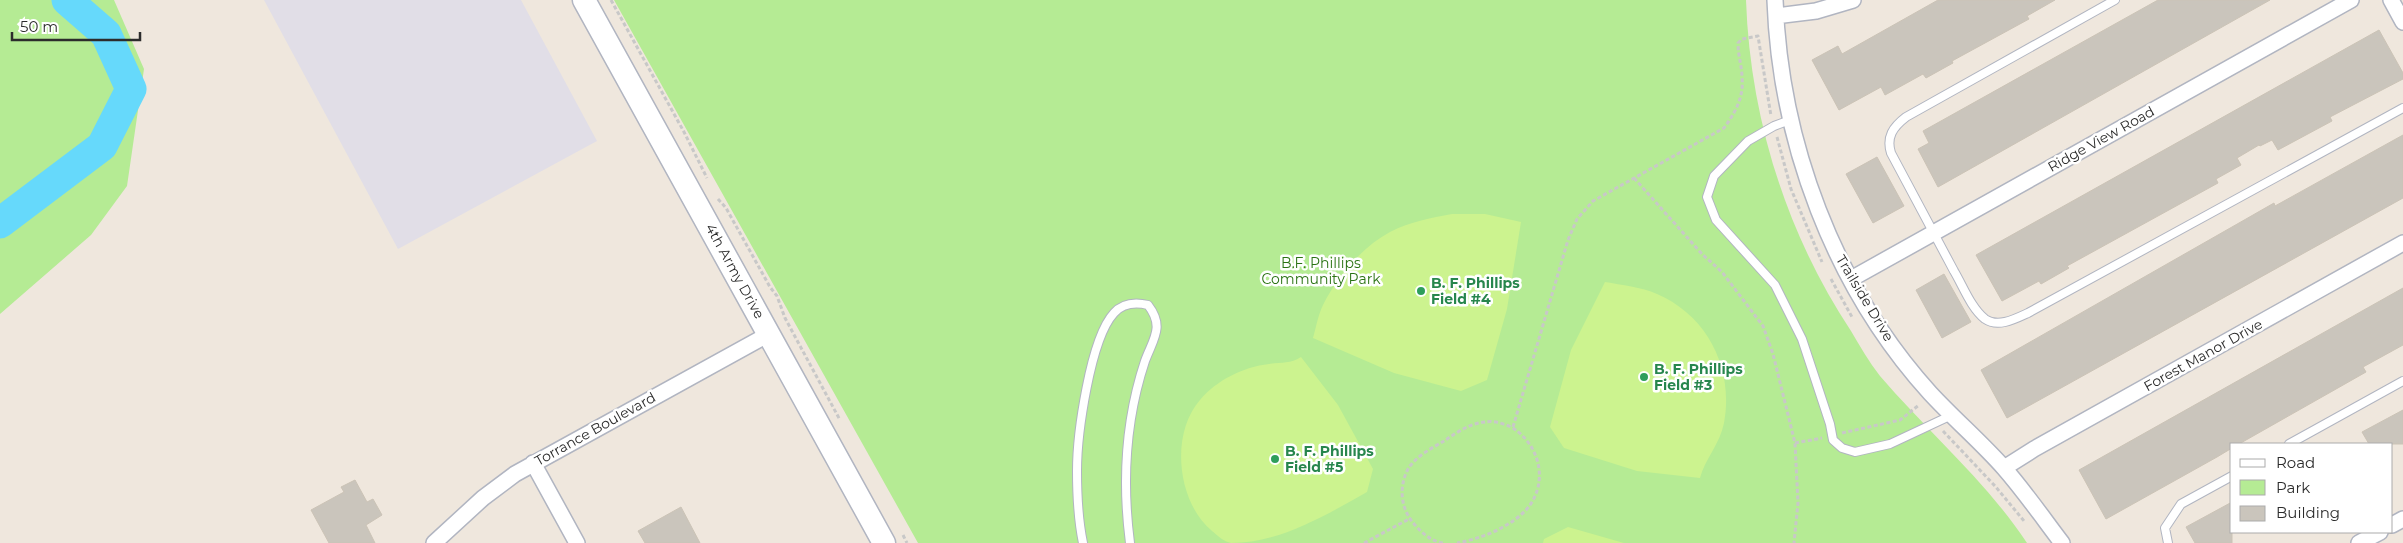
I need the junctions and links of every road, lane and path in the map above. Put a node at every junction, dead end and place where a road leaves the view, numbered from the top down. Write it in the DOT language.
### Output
graph roads {
  1 [pos="584,0"];
  2 [pos="611,0"];
  3 [pos="1775,0"];
  4 [pos="1853,0"];
  5 [pos="2115,0"];
  6 [pos="2351,0"];
  7 [pos="2390,0"];
  8 [pos="1776,16"];
  9 [pos="2403,22"];
  10 [pos="1758,36"];
  11 [pos="2403,108"];
  12 [pos="1790,120"];
  13 [pos="1634,178"];
  14 [pos="708,181"];
  15 [pos="717,198"];
  16 [pos="1933,232"];
  17 [pos="2403,243"];
  18 [pos="1851,279"];
  19 [pos="769,334"];
  20 [pos="797,363"];
  21 [pos="2403,381"];
  22 [pos="1919,405"];
  23 [pos="1952,415"];
  24 [pos="1513,428"];
  25 [pos="1833,436"];
  26 [pos="2291,443"];
  27 [pos="1795,444"];
  28 [pos="533,463"];
  29 [pos="2004,468"];
  30 [pos="2230,477"];
  31 [pos="1409,519"];
  32 [pos="2378,533"];
  33 [pos="884,542"];
  34 [pos="434,543"];
  35 [pos="577,543"];
  36 [pos="1083,543"];
  37 [pos="1130,543"];
  38 [pos="1364,543"];
  39 [pos="1443,543"];
  40 [pos="1457,543"];
  41 [pos="1794,543"];
  42 [pos="2062,543"];
  43 [pos="2168,543"];
  44 [pos="2359,543"];
  1 -- 19 [label="street, 4th Army Drive"];
  2 -- 14 [label="path"];
  3 -- 8 [label="street, Trailside Drive"];
  4 -- 8 [label="street"];
  5 -- 16 [label="lane"];
  6 -- 16 [label="street, Ridge View Road"];
  7 -- 9 [label="street"];
  8 -- 12 [label="street, Trailside Drive"];
  10 -- 13 [label="path"];
  11 -- 16 [label="lane"];
  12 -- 18 [label="street, Trailside Drive"];
  12 -- 25 [label="lane"];
  13 -- 24 [label="path"];
  13 -- 27 [label="path"];
  15 -- 20 [label="path"];
  16 -- 18 [label="street, Ridge View Road"];
  17 -- 29 [label="street, Forest Manor Drive"];
  18 -- 23 [label="street, Trailside Drive"];
  19 -- 20 [label="street, 4th Army Drive"];
  19 -- 28 [label="street, Torrance Boulevard"];
  20 -- 33 [label="street, 4th Army Drive"];
  21 -- 26 [label="lane"];
  22 -- 25 [label="path"];
  23 -- 25 [label="lane"];
  23 -- 29 [label="street, Trailside Drive"];
  24 -- 31 [label="path"];
  24 -- 40 [label="path"];
  25 -- 27 [label="path"];
  27 -- 41 [label="path"];
  28 -- 34 [label="street, Torrance Boulevard"];
  28 -- 35 [label="street"];
  29 -- 42 [label="street, Trailside Drive"];
  30 -- 43 [label="lane"];
  31 -- 38 [label="path"];
  31 -- 39 [label="path"];
  32 -- 44 [label="street"];
  36 -- 37 [label="lane"];
}
